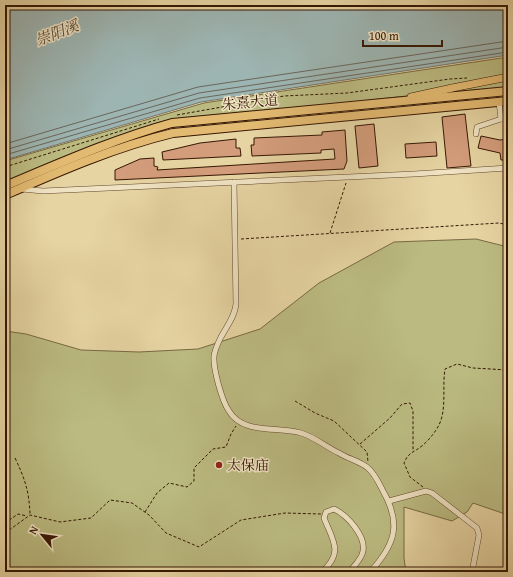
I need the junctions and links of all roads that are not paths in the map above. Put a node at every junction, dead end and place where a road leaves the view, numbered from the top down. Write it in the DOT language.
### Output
graph roads {
  1 [pos="508,77"];
  2 [pos="508,91"];
  3 [pos="504,101"];
  4 [pos="389,102"];
  5 [pos="501,119"];
  6 [pos="508,119"];
  7 [pos="476,134"];
  8 [pos="508,168"];
  9 [pos="234,182"];
  10 [pos="5,186"];
  11 [pos="5,189"];
  12 [pos="18,189"];
  13 [pos="5,195"];
  14 [pos="389,501"];
  15 [pos="322,572"];
  16 [pos="349,572"];
  17 [pos="370,572"];
  18 [pos="472,572"];
  1 -- 4 [label="main road, bridge"];
  2 -- 4 [label="highway, 朱熹大道"];
  3 -- 5 [label="street"];
  3 -- 12 [label="highway, 朱熹大道"];
  4 -- 10 [label="highway, 朱熹大道"];
  5 -- 6 [label="street"];
  5 -- 7 [label="street"];
  8 -- 9 [label="street"];
  9 -- 12 [label="street"];
  9 -- 14 [label="street"];
  11 -- 12 [label="street"];
  12 -- 13 [label="highway, 朱熹大道"];
  14 -- 17 [label="street"];
  14 -- 18 [label="street"];
  15 -- 16 [label="street"];
}
